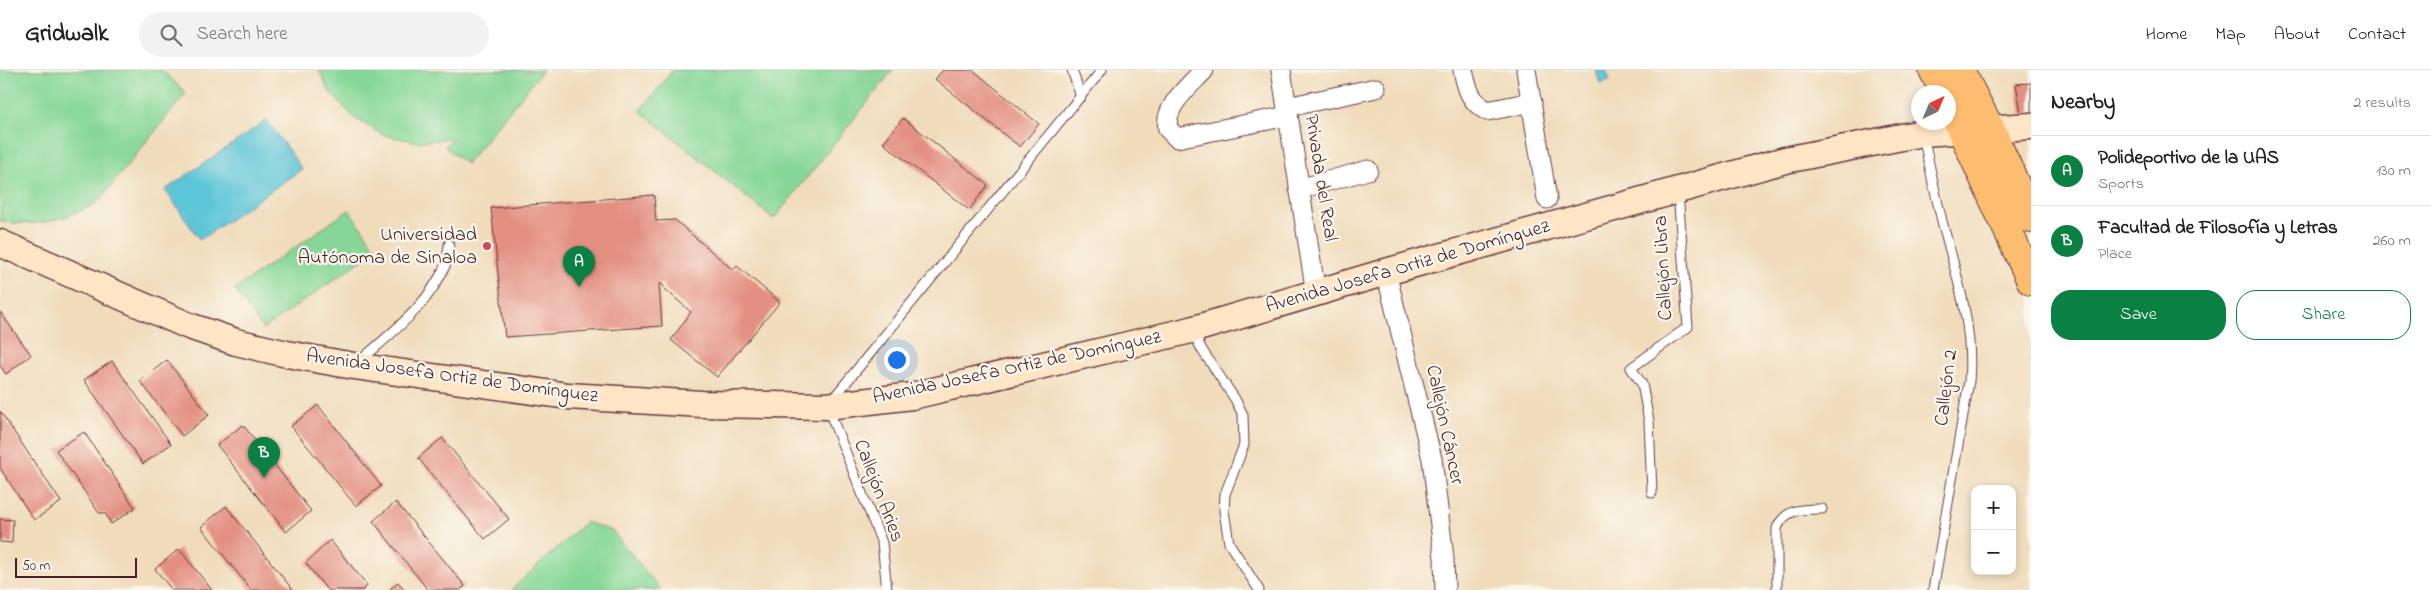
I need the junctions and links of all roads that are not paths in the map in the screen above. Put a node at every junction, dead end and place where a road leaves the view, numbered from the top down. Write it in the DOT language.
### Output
graph roads {
  1 [pos="1072,70"];
  2 [pos="1102,70"];
  3 [pos="1204,70"];
  4 [pos="1281,70"];
  5 [pos="1463,70"];
  6 [pos="1526,70"];
  7 [pos="1933,70"];
  8 [pos="1960,70"];
  9 [pos="1940,85"];
  10 [pos="1376,88"];
  11 [pos="1081,97"];
  12 [pos="1532,102"];
  13 [pos="1287,111"];
  14 [pos="1956,117"];
  15 [pos="2031,126"];
  16 [pos="1962,129"];
  17 [pos="1991,130"];
  18 [pos="1922,133"];
  19 [pos="1368,170"];
  20 [pos="1299,189"];
  21 [pos="1678,190"];
  22 [pos="1547,199"];
  23 [pos="2031,218"];
  24 [pos="0,243"];
  25 [pos="449,244"];
  26 [pos="1386,272"];
  27 [pos="2031,280"];
  28 [pos="1316,294"];
  29 [pos="1191,330"];
  30 [pos="354,366"];
  31 [pos="827,406"];
  32 [pos="1652,493"];
  33 [pos="1822,509"];
  34 [pos="888,590"];
  35 [pos="1260,590"];
  36 [pos="1445,590"];
  37 [pos="1777,590"];
  38 [pos="1933,590"];
  1 -- 11 [label="lane"];
  2 -- 11 [label="lane"];
  3 -- 13 [label="street"];
  4 -- 13 [label="street, Privada del Real"];
  5 -- 12 [label="street"];
  6 -- 12 [label="street"];
  7 -- 9 [label="main road"];
  8 -- 17 [label="main road"];
  10 -- 13 [label="street"];
  11 -- 31 [label="lane"];
  12 -- 22 [label="street"];
  13 -- 20 [label="street, Privada del Real"];
  14 -- 16 [label="main road"];
  15 -- 17 [label="street, Avenida Josefa Ortiz de Domínguez"];
  16 -- 17 [label="street, Avenida Josefa Ortiz de Domínguez"];
  16 -- 18 [label="street, Avenida Josefa Ortiz de Domínguez"];
  16 -- 27 [label="main road"];
  17 -- 23 [label="main road"];
  18 -- 21 [label="street, Avenida Josefa Ortiz de Domínguez"];
  18 -- 38 [label="lane, Callejón 2"];
  19 -- 20 [label="street"];
  20 -- 28 [label="street, Privada del Real"];
  21 -- 26 [label="street, Avenida Josefa Ortiz de Domínguez"];
  21 -- 32 [label="lane, Callejón Libra"];
  24 -- 30 [label="street, Avenida Josefa Ortiz de Domínguez"];
  25 -- 30 [label="lane"];
  26 -- 28 [label="street, Avenida Josefa Ortiz de Domínguez"];
  26 -- 36 [label="street, Callejón Cáncer"];
  28 -- 29 [label="street, Avenida Josefa Ortiz de Domínguez"];
  29 -- 31 [label="street, Avenida Josefa Ortiz de Domínguez"];
  29 -- 35 [label="lane"];
  30 -- 31 [label="street, Avenida Josefa Ortiz de Domínguez"];
  31 -- 34 [label="lane, Callejón Aries"];
  33 -- 37 [label="lane"];
}
